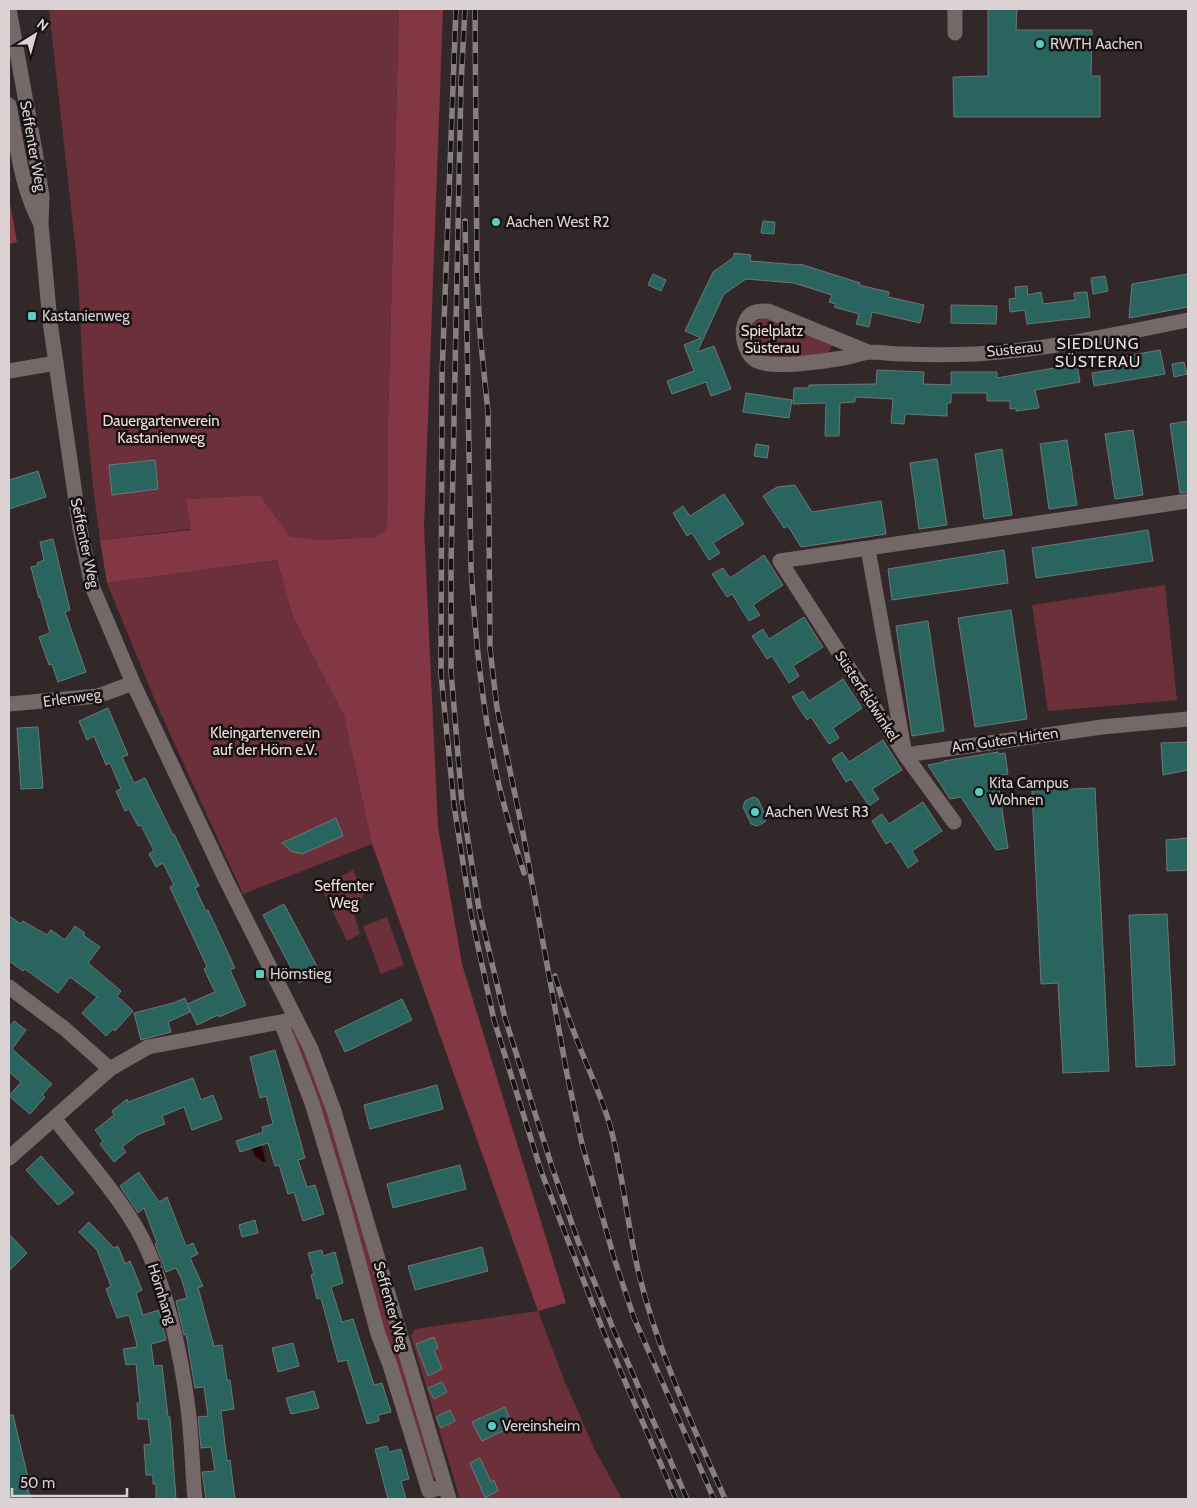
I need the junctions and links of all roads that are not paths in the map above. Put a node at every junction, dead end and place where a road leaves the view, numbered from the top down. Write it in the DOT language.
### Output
graph roads {
  1 [pos="9,9"];
  2 [pos="955,9"];
  3 [pos="955,32"];
  4 [pos="9,106"];
  5 [pos="41,224"];
  6 [pos="1188,320"];
  7 [pos="868,352"];
  8 [pos="56,363"];
  9 [pos="9,371"];
  10 [pos="1188,501"];
  11 [pos="868,549"];
  12 [pos="133,683"];
  13 [pos="9,704"];
  14 [pos="1188,719"];
  15 [pos="905,755"];
  16 [pos="954,822"];
  17 [pos="9,987"];
  18 [pos="298,1019"];
  19 [pos="281,1022"];
  20 [pos="110,1069"];
  21 [pos="54,1118"];
  22 [pos="9,1158"];
  23 [pos="447,1493"];
  24 [pos="195,1499"];
  1 -- 5 [label="street, Seffenter Weg"];
  2 -- 3 [label="street"];
  4 -- 5 [label="street, Seffenter Weg"];
  5 -- 8 [label="street, Seffenter Weg"];
  6 -- 7 [label="street, Süsterau"];
  7 -- 7 [label="street, Süsterau"];
  8 -- 9 [label="street"];
  8 -- 12 [label="street, Seffenter Weg"];
  10 -- 11 [label="street, Süsterfeldwinkel"];
  11 -- 15 [label="street, Süsterfeldwinkel"];
  11 -- 15 [label="street, Süsterfeldwinkel"];
  12 -- 13 [label="street, Erlenweg"];
  12 -- 18 [label="street, Seffenter Weg"];
  14 -- 15 [label="street, Am Guten Hirten"];
  15 -- 16 [label="street"];
  17 -- 20 [label="street"];
  18 -- 19 [label="street"];
  18 -- 23 [label="street, Seffenter Weg"];
  19 -- 20 [label="street"];
  19 -- 23 [label="street, Seffenter Weg"];
  20 -- 21 [label="street"];
  21 -- 22 [label="street"];
  21 -- 24 [label="street, Hörnhang"];
}
